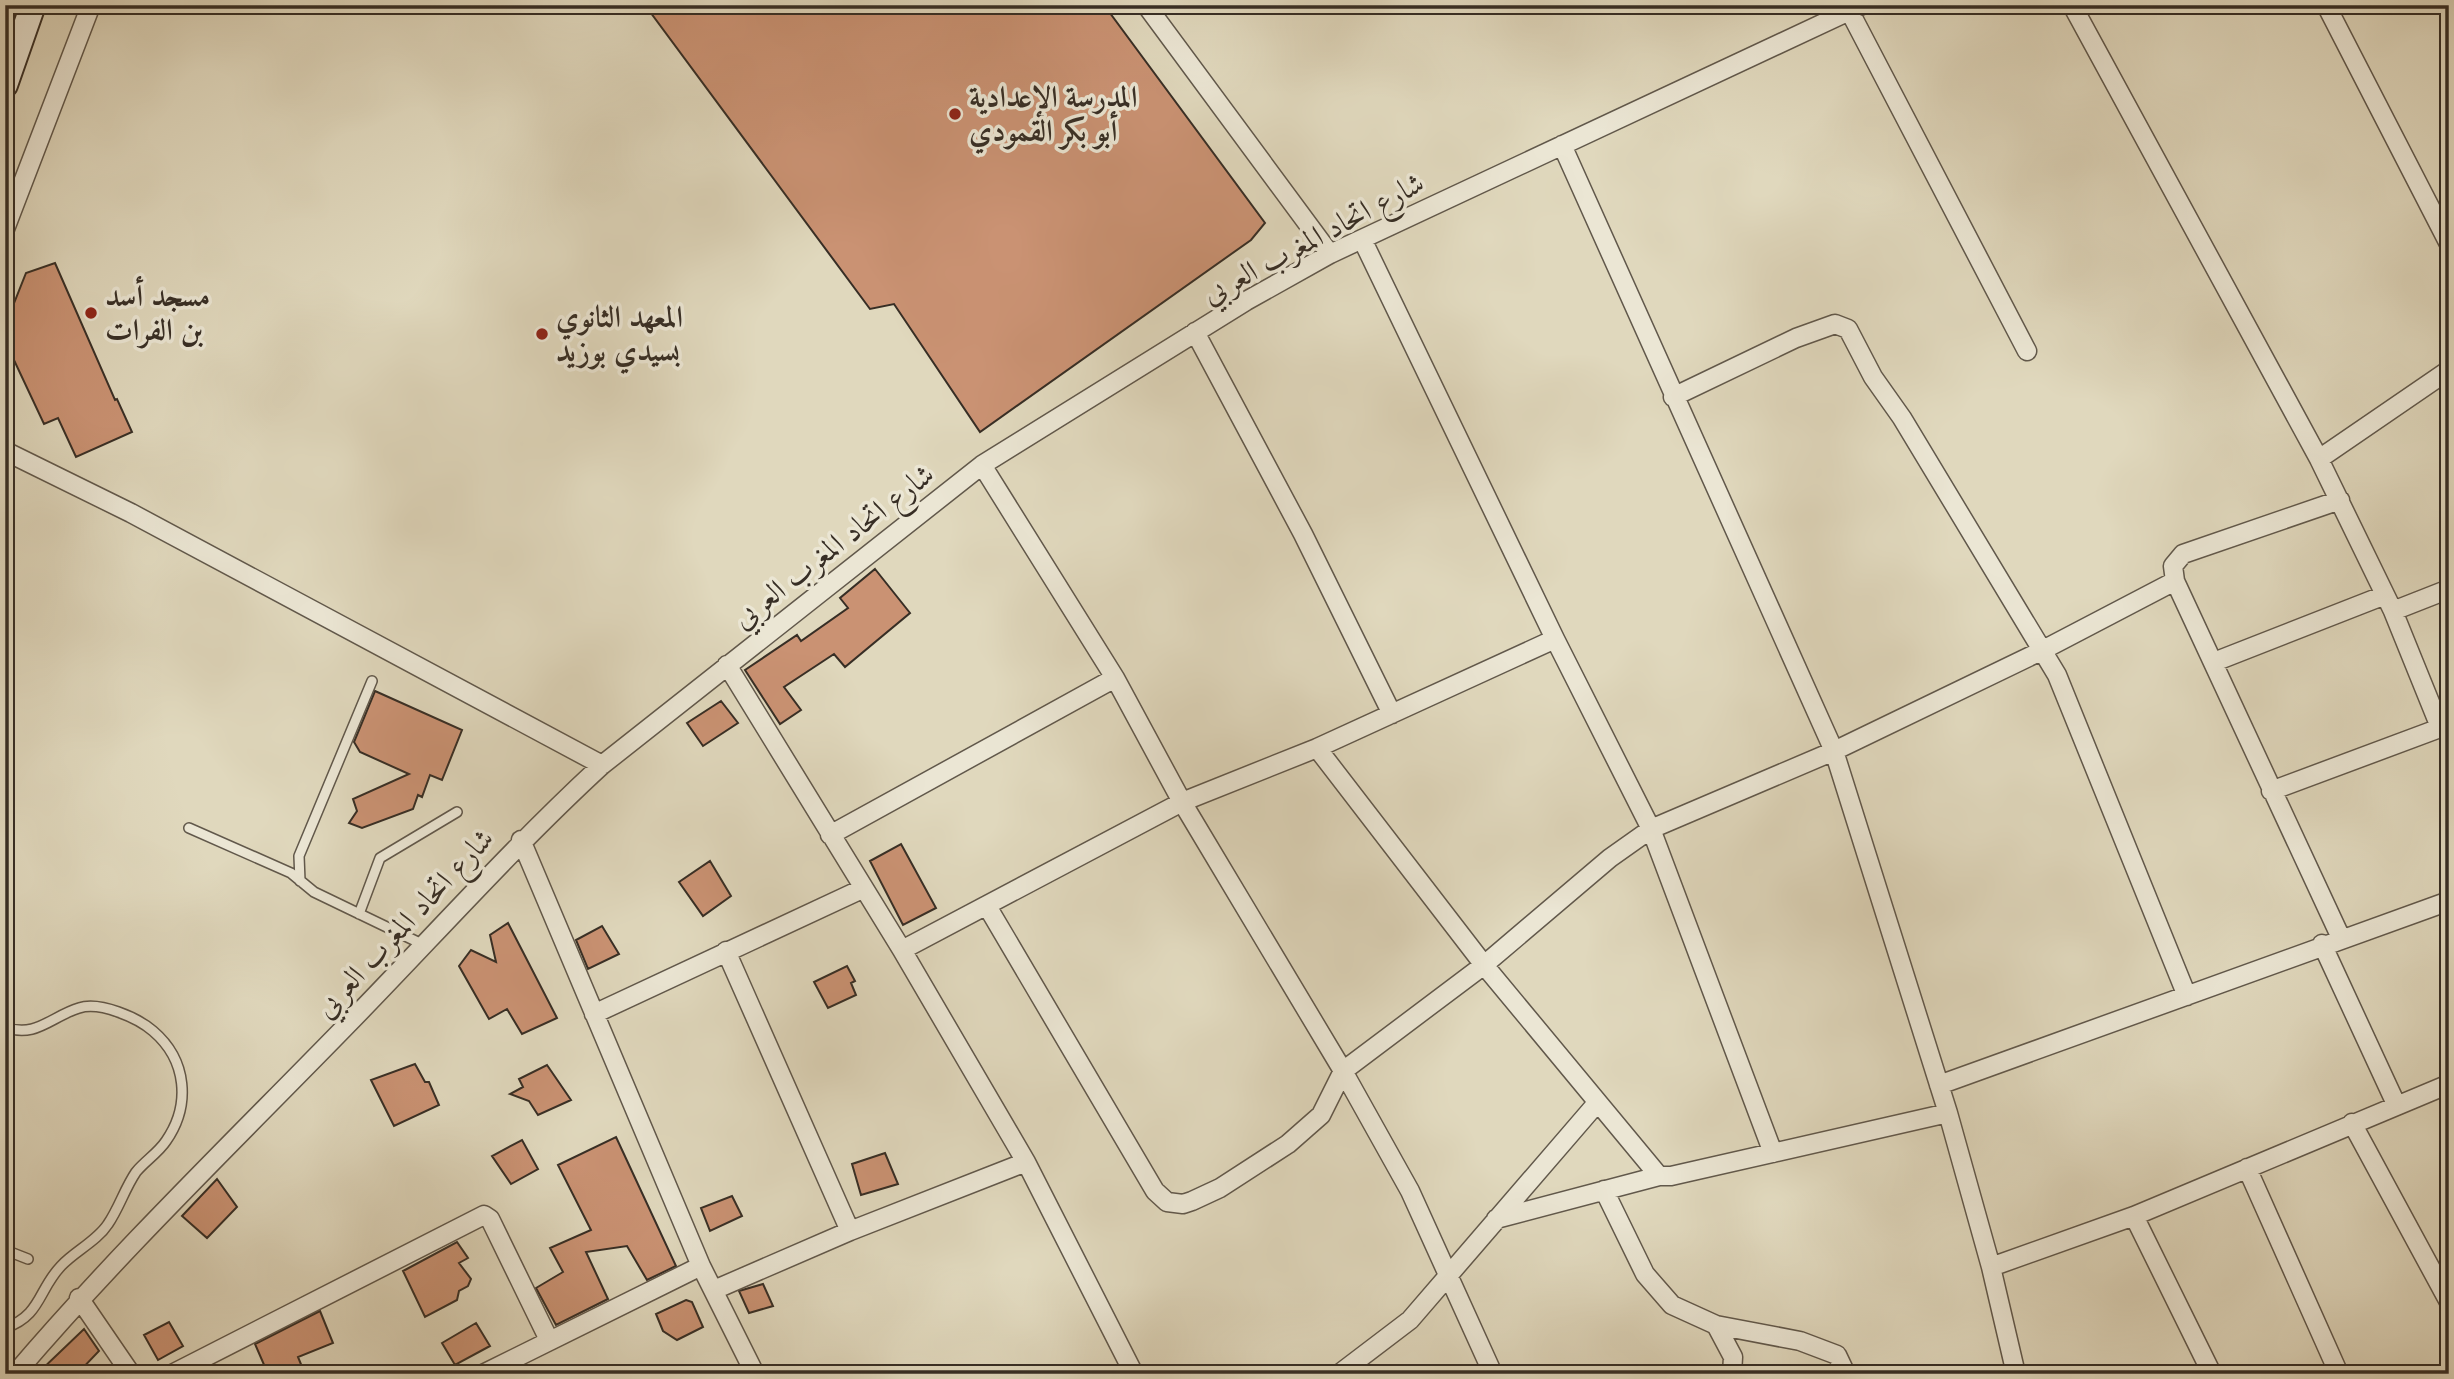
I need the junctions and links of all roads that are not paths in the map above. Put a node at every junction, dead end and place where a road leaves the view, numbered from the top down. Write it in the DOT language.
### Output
graph roads {
  1 [pos="33,5"];
  2 [pos="91,5"];
  3 [pos="1146,5"];
  4 [pos="2072,5"];
  5 [pos="2326,5"];
  6 [pos="1856,8"];
  7 [pos="5,85"];
  8 [pos="1562,145"];
  9 [pos="5,229"];
  10 [pos="1362,240"];
  11 [pos="2449,244"];
  12 [pos="1330,254"];
  13 [pos="1195,332"];
  14 [pos="2027,351"];
  15 [pos="2449,370"];
  16 [pos="1673,397"];
  17 [pos="5,452"];
  18 [pos="2319,458"];
  19 [pos="982,465"];
  20 [pos="2340,500"];
  21 [pos="2175,581"];
  22 [pos="2449,589"];
  23 [pos="2385,595"];
  24 [pos="2393,611"];
  25 [pos="1555,639"];
  26 [pos="2041,651"];
  27 [pos="2214,662"];
  28 [pos="727,665"];
  29 [pos="1115,678"];
  30 [pos="372,681"];
  31 [pos="1392,713"];
  32 [pos="2444,726"];
  33 [pos="1317,748"];
  34 [pos="1834,751"];
  35 [pos="602,765"];
  36 [pos="2271,791"];
  37 [pos="1182,802"];
  38 [pos="457,812"];
  39 [pos="189,828"];
  40 [pos="1651,829"];
  41 [pos="830,835"];
  42 [pos="521,840"];
  43 [pos="300,881"];
  44 [pos="862,889"];
  45 [pos="2449,901"];
  46 [pos="987,906"];
  47 [pos="359,914"];
  48 [pos="2341,938"];
  49 [pos="2322,944"];
  50 [pos="425,946"];
  51 [pos="902,950"];
  52 [pos="726,951"];
  53 [pos="1484,965"];
  54 [pos="2187,996"];
  55 [pos="594,1014"];
  56 [pos="5,1027"];
  57 [pos="1343,1072"];
  58 [pos="2449,1084"];
  59 [pos="1939,1086"];
  60 [pos="1597,1103"];
  61 [pos="2396,1104"];
  62 [pos="1948,1113"];
  63 [pos="2352,1123"];
  64 [pos="1773,1153"];
  65 [pos="1026,1162"];
  66 [pos="2246,1168"];
  67 [pos="1658,1175"];
  68 [pos="1604,1190"];
  69 [pos="2134,1216"];
  70 [pos="1496,1219"];
  71 [pos="850,1231"];
  72 [pos="5,1250"];
  73 [pos="28,1259"];
  74 [pos="701,1266"];
  75 [pos="1991,1267"];
  76 [pos="1448,1277"];
  77 [pos="714,1290"];
  78 [pos="79,1298"];
  79 [pos="2449,1302"];
  80 [pos="1716,1325"];
  81 [pos="5,1328"];
  82 [pos="549,1340"];
  83 [pos="15,1374"];
  84 [pos="131,1374"];
  85 [pos="172,1374"];
  86 [pos="483,1374"];
  87 [pos="755,1374"];
  88 [pos="1134,1374"];
  89 [pos="1339,1374"];
  90 [pos="1493,1374"];
  91 [pos="1732,1374"];
  92 [pos="1846,1374"];
  93 [pos="2016,1374"];
  94 [pos="2212,1374"];
  95 [pos="2339,1374"];
  1 -- 7 [label="main road"];
  2 -- 9 [label="street"];
  3 -- 12 [label="street"];
  4 -- 18 [label="street"];
  5 -- 11 [label="street"];
  6 -- 8 [label="street, شارع اتحاد المغرب العربي"];
  6 -- 14 [label="street"];
  8 -- 10 [label="street, شارع اتحاد المغرب العربي"];
  8 -- 16 [label="street"];
  10 -- 12 [label="street, شارع اتحاد المغرب العربي"];
  10 -- 25 [label="street"];
  12 -- 13 [label="street, شارع اتحاد المغرب العربي"];
  13 -- 19 [label="street, شارع اتحاد المغرب العربي"];
  13 -- 31 [label="street"];
  15 -- 18 [label="street"];
  16 -- 26 [label="street"];
  16 -- 34 [label="street"];
  17 -- 35 [label="street"];
  18 -- 20 [label="street"];
  19 -- 28 [label="street, شارع اتحاد المغرب العربي"];
  19 -- 29 [label="street"];
  20 -- 21 [label="street"];
  20 -- 23 [label="street"];
  21 -- 26 [label="street"];
  21 -- 27 [label="street"];
  22 -- 24 [label="street"];
  23 -- 24 [label="street"];
  23 -- 27 [label="street"];
  24 -- 32 [label="street"];
  25 -- 31 [label="street"];
  25 -- 40 [label="street"];
  26 -- 34 [label="street"];
  26 -- 54 [label="street"];
  27 -- 36 [label="street"];
  28 -- 35 [label="street, شارع اتحاد المغرب العربي"];
  28 -- 41 [label="street"];
  29 -- 37 [label="street"];
  29 -- 41 [label="street"];
  30 -- 43 [label="lane"];
  31 -- 33 [label="street"];
  32 -- 36 [label="street"];
  33 -- 37 [label="street"];
  33 -- 53 [label="street"];
  34 -- 40 [label="street"];
  34 -- 59 [label="street"];
  35 -- 42 [label="street, شارع اتحاد المغرب العربي"];
  36 -- 48 [label="street"];
  37 -- 46 [label="street"];
  37 -- 57 [label="street"];
  38 -- 47 [label="lane"];
  39 -- 43 [label="lane"];
  40 -- 53 [label="street"];
  40 -- 64 [label="street"];
  41 -- 44 [label="street"];
  42 -- 50 [label="street, شارع اتحاد المغرب العربي"];
  42 -- 55 [label="street"];
  43 -- 47 [label="lane"];
  44 -- 51 [label="street"];
  44 -- 52 [label="street"];
  45 -- 48 [label="street"];
  46 -- 51 [label="street"];
  46 -- 57 [label="street"];
  47 -- 50 [label="lane"];
  48 -- 49 [label="street"];
  49 -- 54 [label="street"];
  49 -- 61 [label="street"];
  50 -- 78 [label="street, شارع اتحاد المغرب العربي"];
  51 -- 65 [label="street"];
  52 -- 55 [label="street"];
  52 -- 71 [label="street"];
  53 -- 57 [label="street"];
  53 -- 60 [label="street"];
  54 -- 59 [label="street"];
  55 -- 74 [label="street"];
  56 -- 81 [label="lane"];
  57 -- 76 [label="street"];
  58 -- 61 [label="street"];
  59 -- 62 [label="street"];
  60 -- 67 [label="street"];
  60 -- 70 [label="street"];
  61 -- 63 [label="street"];
  62 -- 64 [label="street"];
  62 -- 75 [label="street"];
  63 -- 66 [label="street"];
  63 -- 79 [label="street"];
  64 -- 67 [label="street"];
  65 -- 71 [label="street"];
  65 -- 88 [label="street"];
  66 -- 69 [label="street"];
  66 -- 95 [label="street"];
  67 -- 68 [label="street"];
  68 -- 70 [label="street"];
  68 -- 80 [label="street"];
  69 -- 75 [label="street"];
  69 -- 94 [label="street"];
  70 -- 76 [label="street"];
  71 -- 77 [label="street"];
  72 -- 73 [label="lane"];
  74 -- 77 [label="street"];
  74 -- 82 [label="street"];
  75 -- 93 [label="street"];
  76 -- 89 [label="street"];
  76 -- 90 [label="street"];
  77 -- 87 [label="street"];
  78 -- 83 [label="street, شارع اتحاد المغرب العربي"];
  78 -- 84 [label="street"];
  80 -- 91 [label="street"];
  80 -- 92 [label="street"];
  82 -- 85 [label="street"];
  82 -- 86 [label="street"];
}
